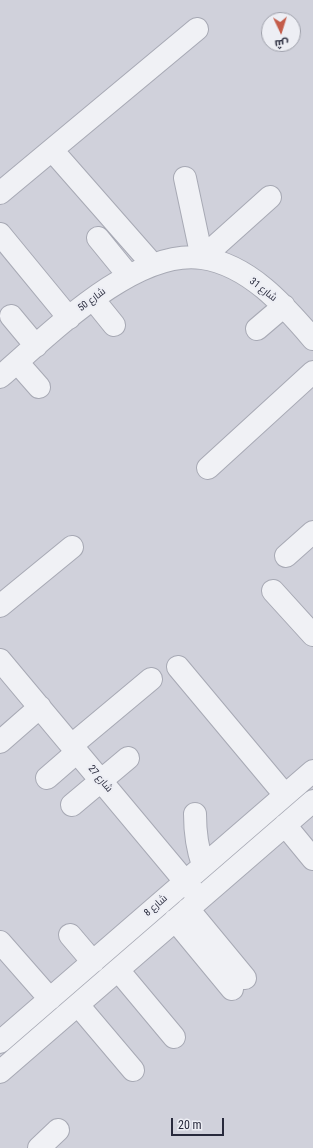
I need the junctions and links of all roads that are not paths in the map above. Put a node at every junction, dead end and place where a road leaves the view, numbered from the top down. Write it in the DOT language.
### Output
graph roads {
  1 [pos="197,29"];
  2 [pos="52,150"];
  3 [pos="185,178"];
  4 [pos="0,193"];
  5 [pos="270,197"];
  6 [pos="0,234"];
  7 [pos="98,238"];
  8 [pos="202,258"];
  9 [pos="153,265"];
  10 [pos="129,276"];
  11 [pos="92,299"];
  12 [pos="284,306"];
  13 [pos="11,316"];
  14 [pos="69,318"];
  15 [pos="114,325"];
  16 [pos="257,329"];
  17 [pos="313,339"];
  18 [pos="36,346"];
  19 [pos="17,362"];
  20 [pos="313,372"];
  21 [pos="0,377"];
  22 [pos="39,387"];
  23 [pos="208,468"];
  24 [pos="313,532"];
  25 [pos="72,547"];
  26 [pos="286,556"];
  27 [pos="273,591"];
  28 [pos="0,606"];
  29 [pos="313,635"];
  30 [pos="0,660"];
  31 [pos="178,667"];
  32 [pos="151,679"];
  33 [pos="40,707"];
  34 [pos="0,742"];
  35 [pos="75,749"];
  36 [pos="128,758"];
  37 [pos="313,771"];
  38 [pos="47,778"];
  39 [pos="101,781"];
  40 [pos="285,795"];
  41 [pos="312,804"];
  42 [pos="72,805"];
  43 [pos="195,814"];
  44 [pos="285,825"];
  45 [pos="313,859"];
  46 [pos="203,865"];
  47 [pos="185,881"];
  48 [pos="188,909"];
  49 [pos="70,935"];
  50 [pos="0,942"];
  51 [pos="93,962"];
  52 [pos="118,970"];
  53 [pos="239,983"];
  54 [pos="50,999"];
  55 [pos="78,1005"];
  56 [pos="174,1037"];
  57 [pos="0,1042"];
  58 [pos="133,1070"];
  59 [pos="0,1072"];
  60 [pos="58,1130"];
  61 [pos="39,1148"];
  1 -- 2 [label="street"];
  2 -- 4 [label="street"];
  2 -- 9 [label="street"];
  3 -- 8 [label="street"];
  5 -- 8 [label="street"];
  6 -- 14 [label="street"];
  7 -- 10 [label="street"];
  8 -- 9 [label="street, شارع 50"];
  8 -- 12 [label="street, شارع 31"];
  9 -- 10 [label="street, شارع 50"];
  10 -- 11 [label="street, شارع 50"];
  11 -- 14 [label="street, شارع 50"];
  11 -- 15 [label="street"];
  12 -- 16 [label="street"];
  12 -- 17 [label="street, شارع 31"];
  13 -- 18 [label="street"];
  14 -- 18 [label="street, شارع 50"];
  18 -- 19 [label="street, شارع 50"];
  19 -- 21 [label="street, شارع 50"];
  19 -- 22 [label="street"];
  20 -- 23 [label="street"];
  24 -- 26 [label="street"];
  25 -- 28 [label="street"];
  27 -- 29 [label="street"];
  30 -- 33 [label="street, شارع 27"];
  31 -- 40 [label="street"];
  32 -- 35 [label="street"];
  33 -- 34 [label="street"];
  33 -- 35 [label="street, شارع 27"];
  35 -- 38 [label="street"];
  35 -- 39 [label="street, شارع 27"];
  36 -- 39 [label="street"];
  37 -- 40 [label="street, شارع 8"];
  39 -- 42 [label="street"];
  39 -- 47 [label="street, شارع 27"];
  40 -- 46 [label="street, شارع 8"];
  41 -- 44 [label="street"];
  43 -- 46 [label="street"];
  44 -- 45 [label="street"];
  44 -- 48 [label="street"];
  46 -- 47 [label="street, شارع 8"];
  47 -- 48 [label="street, شارع 27"];
  47 -- 51 [label="street, شارع 8"];
  48 -- 52 [label="street"];
  48 -- 53 [label="street, شارع 27"];
  49 -- 51 [label="street"];
  50 -- 54 [label="street"];
  51 -- 54 [label="street, شارع 8"];
  52 -- 55 [label="street"];
  52 -- 56 [label="street"];
  54 -- 57 [label="street, شارع 8"];
  55 -- 58 [label="street"];
  55 -- 59 [label="street"];
  60 -- 61 [label="street"];
}
